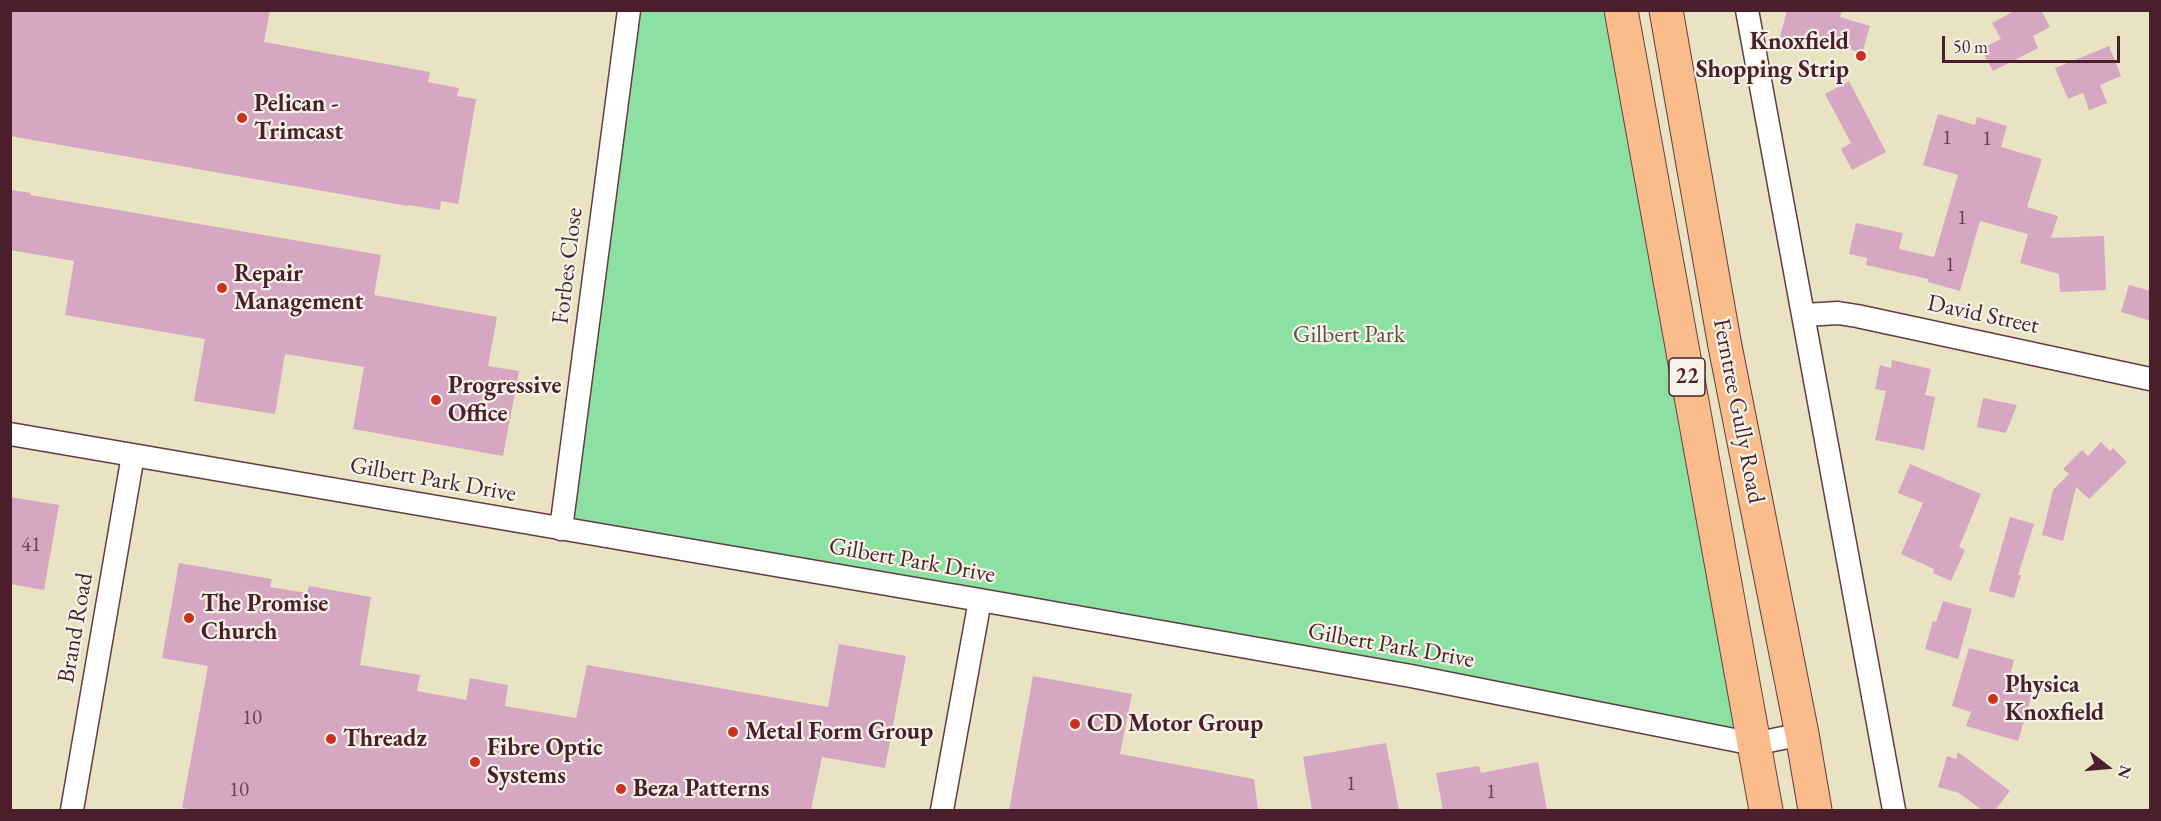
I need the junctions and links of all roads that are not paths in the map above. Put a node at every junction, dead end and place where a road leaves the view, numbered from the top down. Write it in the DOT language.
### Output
graph roads {
  1 [pos="628,10"];
  2 [pos="1621,10"];
  3 [pos="1666,10"];
  4 [pos="1747,10"];
  5 [pos="1804,315"];
  6 [pos="2151,379"];
  7 [pos="10,434"];
  8 [pos="133,455"];
  9 [pos="561,529"];
  10 [pos="980,600"];
  11 [pos="1802,734"];
  12 [pos="1754,744"];
  13 [pos="72,810"];
  14 [pos="942,810"];
  15 [pos="1766,810"];
  16 [pos="1815,810"];
  17 [pos="1894,810"];
  1 -- 9 [label="street, Forbes Close"];
  2 -- 12 [label="main road, Ferntree Gully Road / 22"];
  3 -- 11 [label="main road, Ferntree Gully Road / 22"];
  4 -- 5 [label="street"];
  5 -- 6 [label="street, David Street"];
  5 -- 17 [label="street"];
  7 -- 8 [label="street, Gilbert Park Drive"];
  8 -- 9 [label="street, Gilbert Park Drive"];
  8 -- 13 [label="street, Brand Road"];
  9 -- 10 [label="street, Gilbert Park Drive"];
  10 -- 12 [label="street, Gilbert Park Drive"];
  10 -- 14 [label="street"];
  11 -- 12 [label="street, Gilbert Park Drive"];
  11 -- 16 [label="main road, Ferntree Gully Road / 22"];
  12 -- 15 [label="main road, Ferntree Gully Road / 22"];
}
